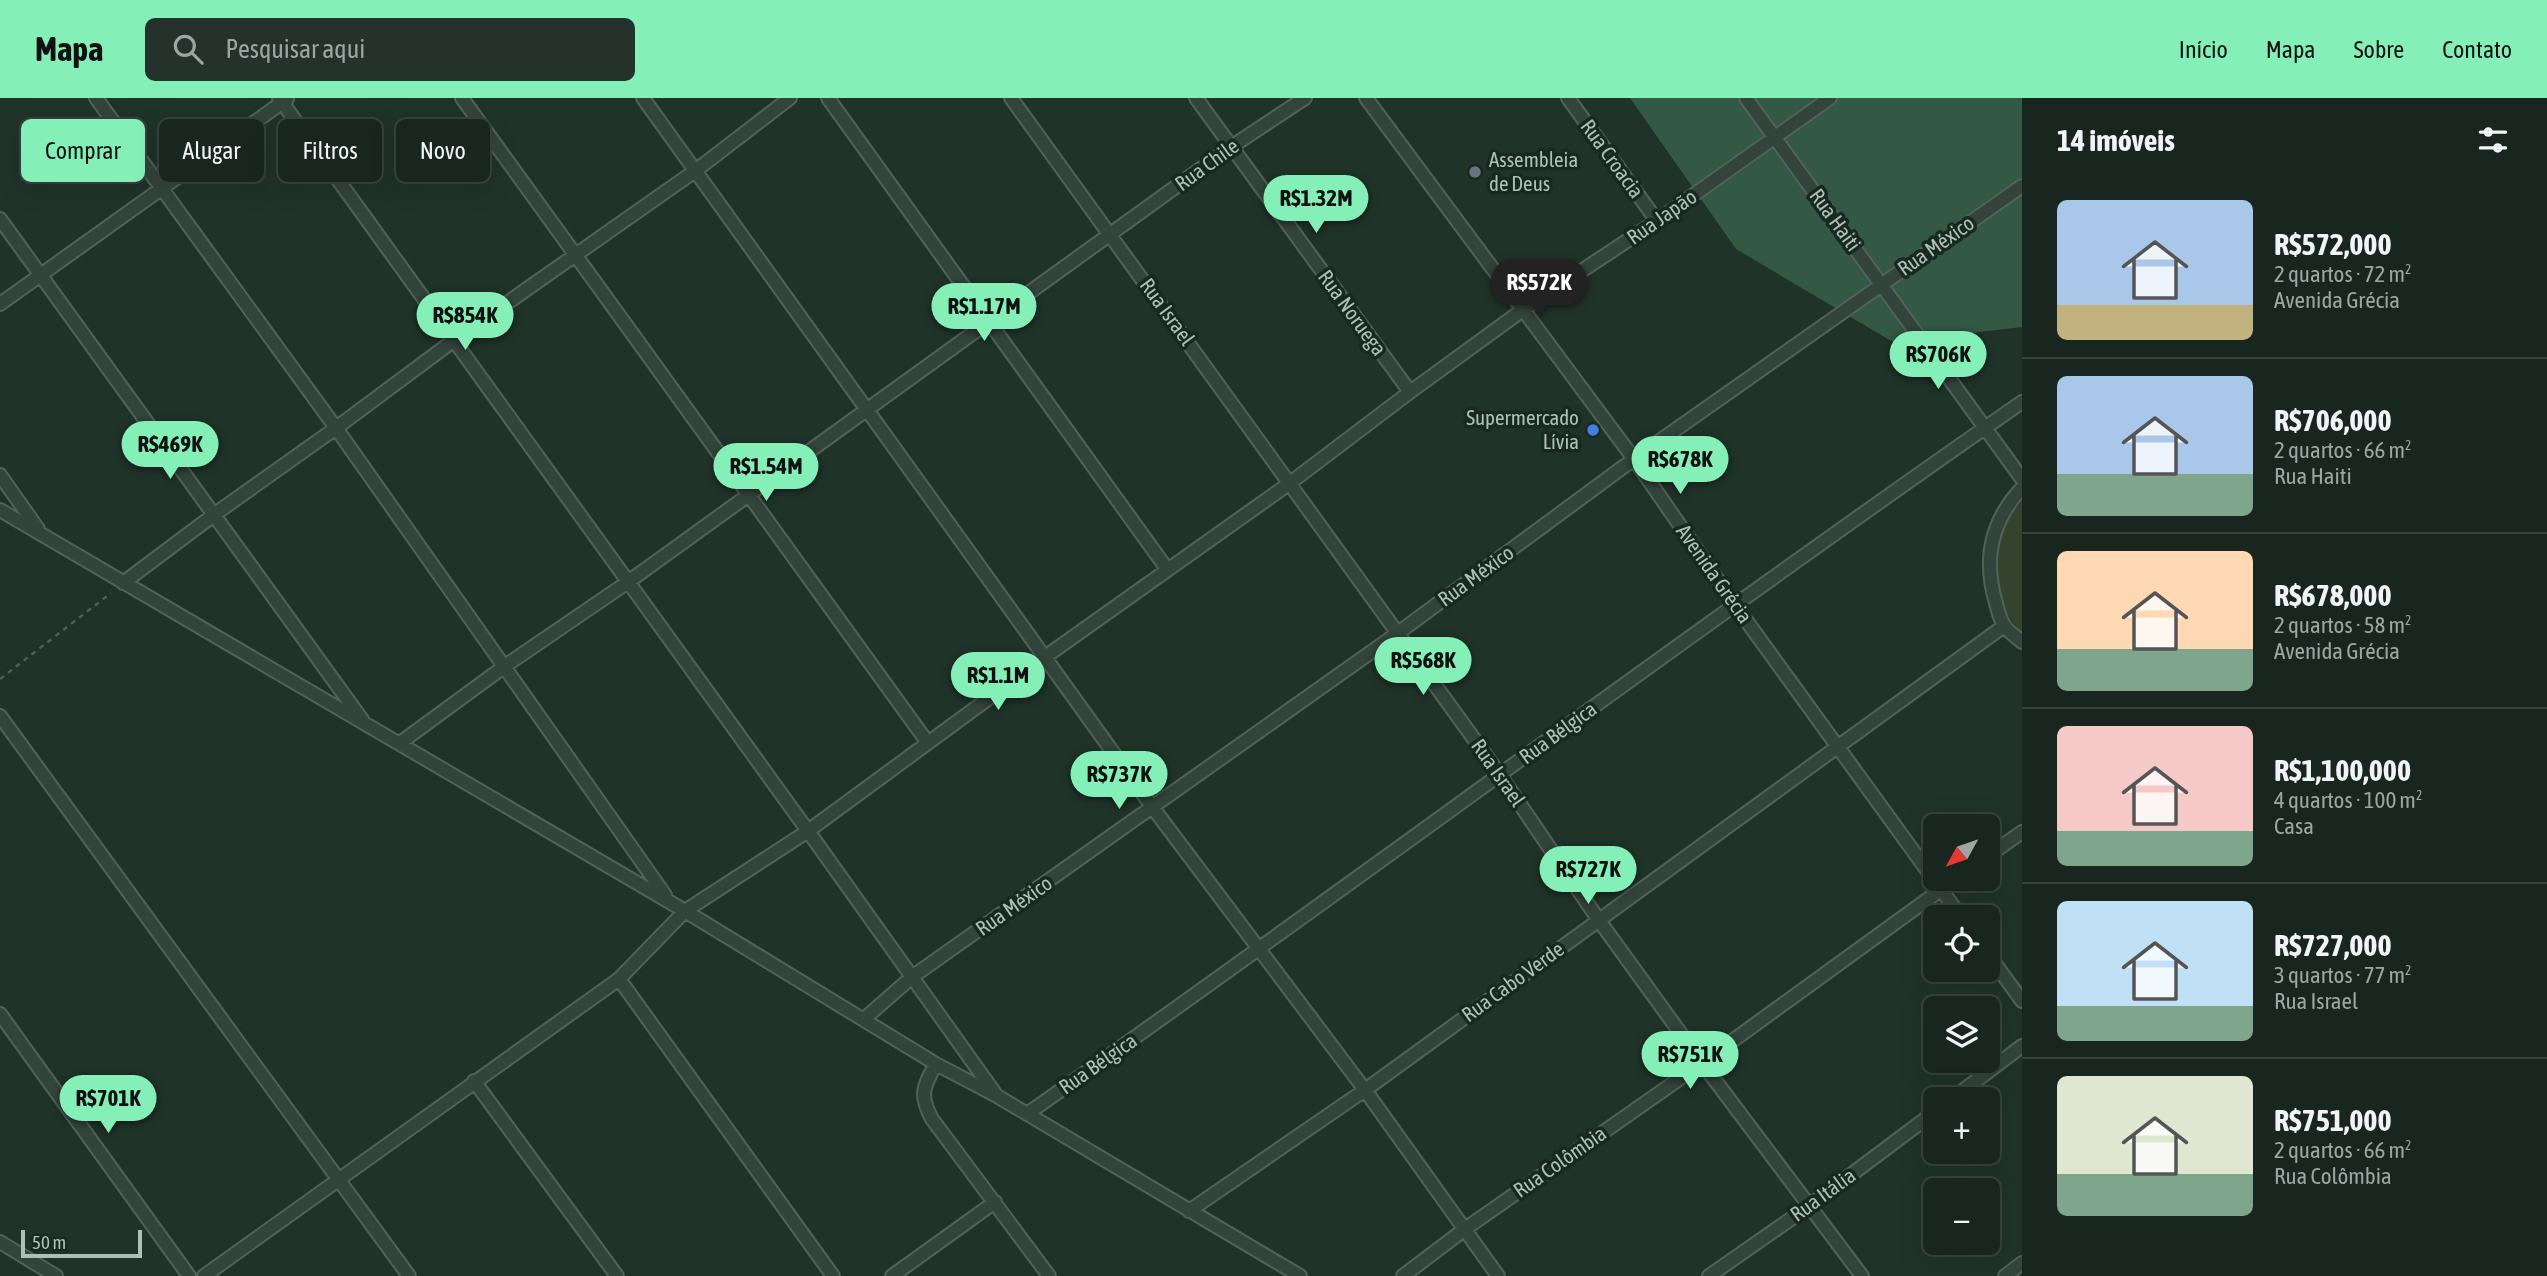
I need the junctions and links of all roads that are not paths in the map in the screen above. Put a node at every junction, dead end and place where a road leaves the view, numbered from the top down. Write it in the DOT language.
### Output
graph roads {
  1 [pos="96,98"];
  2 [pos="462,98"];
  3 [pos="643,98"];
  4 [pos="790,98"];
  5 [pos="828,98"];
  6 [pos="1011,98"];
  7 [pos="1196,98"];
  8 [pos="1305,98"];
  9 [pos="1366,98"];
  10 [pos="1568,98"];
  11 [pos="1746,98"];
  12 [pos="1830,98"];
  13 [pos="283,100"];
  14 [pos="1774,137"];
  15 [pos="1231,147"];
  16 [pos="695,171"];
  17 [pos="2022,186"];
  18 [pos="160,188"];
  19 [pos="0,219"];
  20 [pos="1657,221"];
  21 [pos="1111,234"];
  22 [pos="576,255"];
  23 [pos="41,276"];
  24 [pos="1881,284"];
  25 [pos="0,304"];
  26 [pos="1524,310"];
  27 [pos="989,321"];
  28 [pos="453,341"];
  29 [pos="1410,392"];
  30 [pos="2022,402"];
  31 [pos="866,409"];
  32 [pos="336,428"];
  33 [pos="1985,428"];
  34 [pos="1634,459"];
  35 [pos="0,475"];
  36 [pos="2022,479"];
  37 [pos="1290,483"];
  38 [pos="2022,488"];
  39 [pos="750,494"];
  40 [pos="0,510"];
  41 [pos="215,514"];
  42 [pos="41,533"];
  43 [pos="1167,569"];
  44 [pos="628,582"];
  45 [pos="123,583"];
  46 [pos="1735,605"];
  47 [pos="2004,626"];
  48 [pos="1398,634"];
  49 [pos="2022,642"];
  50 [pos="1045,657"];
  51 [pos="505,666"];
  52 [pos="0,716"];
  53 [pos="365,724"];
  54 [pos="400,743"];
  55 [pos="928,743"];
  56 [pos="1838,747"];
  57 [pos="1500,775"];
  58 [pos="1153,808"];
  59 [pos="808,831"];
  60 [pos="2022,832"];
  61 [pos="2000,848"];
  62 [pos="1923,865"];
  63 [pos="1940,891"];
  64 [pos="668,901"];
  65 [pos="685,911"];
  66 [pos="1598,919"];
  67 [pos="1259,950"];
  68 [pos="2000,971"];
  69 [pos="912,978"];
  70 [pos="619,979"];
  71 [pos="2022,1001"];
  72 [pos="0,1014"];
  73 [pos="864,1019"];
  74 [pos="2022,1046"];
  75 [pos="1702,1063"];
  76 [pos="936,1064"];
  77 [pos="474,1081"];
  78 [pos="1968,1087"];
  79 [pos="1365,1090"];
  80 [pos="997,1097"];
  81 [pos="1027,1114"];
  82 [pos="1923,1121"];
  83 [pos="340,1179"];
  84 [pos="995,1202"];
  85 [pos="1808,1207"];
  86 [pos="1189,1211"];
  87 [pos="1465,1229"];
  88 [pos="0,1242"];
  89 [pos="2022,1263"];
  90 [pos="56,1276"];
  91 [pos="189,1276"];
  92 [pos="204,1276"];
  93 [pos="409,1276"];
  94 [pos="617,1276"];
  95 [pos="833,1276"];
  96 [pos="892,1276"];
  97 [pos="1049,1276"];
  98 [pos="1300,1276"];
  99 [pos="1403,1276"];
  100 [pos="1498,1276"];
  101 [pos="1709,1276"];
  102 [pos="1862,1276"];
  103 [pos="2005,1276"];
  1 -- 18 [label="street"];
  2 -- 22 [label="street"];
  3 -- 16 [label="street"];
  4 -- 16 [label="street"];
  5 -- 27 [label="street"];
  6 -- 21 [label="street, Rua Israel"];
  7 -- 15 [label="street, Rua Noruega"];
  8 -- 15 [label="street, Rua Chile"];
  9 -- 26 [label="street, Avenida Grécia"];
  10 -- 20 [label="street, Rua Croacia"];
  11 -- 14 [label="street, Rua Haiti"];
  12 -- 14 [label="street, Rua Japão"];
  13 -- 18 [label="street"];
  13 -- 28 [label="street"];
  14 -- 20 [label="street, Rua Japão"];
  14 -- 24 [label="street, Rua Haiti"];
  15 -- 21 [label="street, Rua Chile"];
  15 -- 29 [label="street, Rua Noruega"];
  16 -- 22 [label="street"];
  16 -- 31 [label="street"];
  17 -- 24 [label="street, Rua México"];
  18 -- 23 [label="street"];
  18 -- 32 [label="street"];
  19 -- 23 [label="street"];
  20 -- 26 [label="street, Rua Japão"];
  21 -- 27 [label="street, Rua Chile"];
  21 -- 37 [label="street, Rua Israel"];
  22 -- 28 [label="street"];
  22 -- 39 [label="street"];
  23 -- 25 [label="street"];
  23 -- 41 [label="street"];
  24 -- 33 [label="street, Rua Haiti"];
  24 -- 34 [label="street, Rua México"];
  26 -- 29 [label="street, Rua Japão"];
  26 -- 34 [label="street, Avenida Grécia"];
  27 -- 31 [label="street, Rua Chile"];
  27 -- 43 [label="street"];
  28 -- 32 [label="street"];
  28 -- 44 [label="street"];
  29 -- 37 [label="street, Rua Japão"];
  30 -- 33 [label="street, Rua Bélgica"];
  31 -- 39 [label="street, Rua Chile"];
  31 -- 50 [label="street"];
  32 -- 41 [label="street"];
  32 -- 51 [label="street"];
  33 -- 36 [label="street, Rua Haiti"];
  33 -- 46 [label="street, Rua Bélgica"];
  34 -- 46 [label="street, Avenida Grécia"];
  34 -- 48 [label="street, Rua México"];
  35 -- 42 [label="street"];
  37 -- 43 [label="street, Rua Japão"];
  37 -- 48 [label="street, Rua Israel"];
  38 -- 47 [label="street"];
  39 -- 44 [label="street, Rua Chile"];
  39 -- 55 [label="street"];
  40 -- 42 [label="street"];
  41 -- 45 [label="street"];
  41 -- 53 [label="street"];
  42 -- 45 [label="street"];
  43 -- 50 [label="street, Rua Japão"];
  44 -- 51 [label="street, Rua Chile"];
  44 -- 59 [label="street"];
  45 -- 53 [label="street"];
  46 -- 56 [label="street, Avenida Grécia"];
  46 -- 57 [label="street, Rua Bélgica"];
  47 -- 49 [label="street"];
  47 -- 56 [label="street, Rua Cabo Verde"];
  48 -- 57 [label="street, Rua Israel"];
  48 -- 58 [label="street, Rua México"];
  50 -- 55 [label="street, Rua Japão"];
  50 -- 58 [label="street"];
  51 -- 54 [label="street, Rua Chile"];
  51 -- 64 [label="street"];
  52 -- 83 [label="street"];
  53 -- 54 [label="street"];
  54 -- 64 [label="street"];
  55 -- 59 [label="street, Rua Japão"];
  56 -- 62 [label="street, Avenida Grécia"];
  56 -- 66 [label="street, Rua Cabo Verde"];
  57 -- 66 [label="street, Rua Israel"];
  57 -- 67 [label="street, Rua Bélgica"];
  58 -- 67 [label="street"];
  58 -- 69 [label="street, Rua México"];
  59 -- 65 [label="street, Rua Japão"];
  59 -- 69 [label="street"];
  60 -- 61 [label="street"];
  63 -- 75 [label="street, Rua Colômbia"];
  64 -- 65 [label="street"];
  65 -- 70 [label="street, Rua Japão"];
  65 -- 73 [label="street"];
  66 -- 75 [label="street, Rua Israel"];
  66 -- 79 [label="street, Rua Cabo Verde"];
  67 -- 79 [label="street"];
  67 -- 81 [label="street, Rua Bélgica"];
  68 -- 71 [label="street"];
  69 -- 73 [label="street, Rua México"];
  69 -- 80 [label="street"];
  70 -- 77 [label="street, Rua Japão"];
  70 -- 95 [label="street"];
  72 -- 91 [label="street"];
  73 -- 76 [label="street"];
  74 -- 78 [label="street"];
  75 -- 85 [label="street, Rua Israel"];
  75 -- 87 [label="street, Rua Colômbia"];
  76 -- 80 [label="street"];
  76 -- 84 [label="street"];
  77 -- 83 [label="street, Rua Japão"];
  77 -- 94 [label="street"];
  79 -- 86 [label="street, Rua Cabo Verde"];
  79 -- 87 [label="street"];
  80 -- 81 [label="street"];
  81 -- 86 [label="street"];
  82 -- 85 [label="street, Rua Itália"];
  83 -- 92 [label="street, Rua Japão"];
  83 -- 93 [label="street"];
  84 -- 96 [label="street"];
  84 -- 97 [label="street"];
  85 -- 101 [label="street, Rua Itália"];
  85 -- 102 [label="street, Rua Israel"];
  86 -- 98 [label="street"];
  87 -- 99 [label="street, Rua Colômbia"];
  87 -- 100 [label="street"];
  88 -- 90 [label="street"];
  89 -- 103 [label="street"];
}
